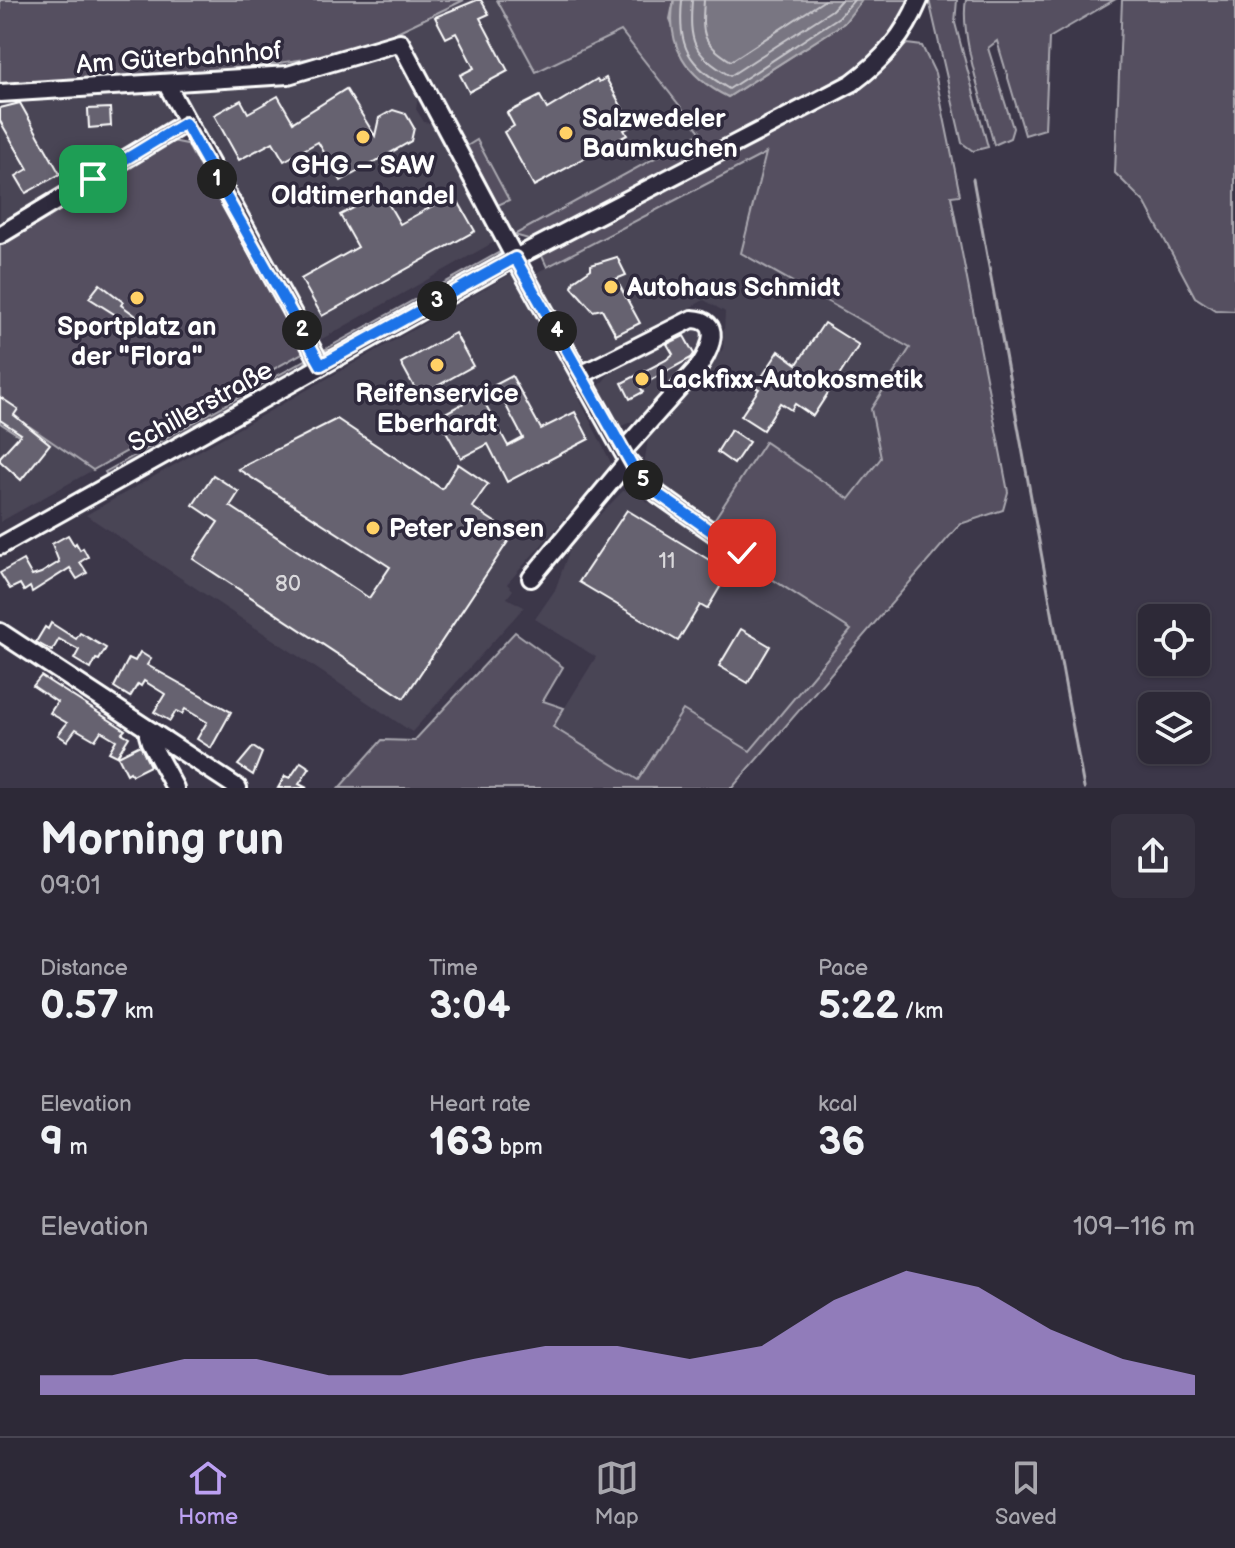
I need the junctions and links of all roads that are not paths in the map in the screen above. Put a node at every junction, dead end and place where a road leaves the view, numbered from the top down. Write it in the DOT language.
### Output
graph roads {
  1 [pos="919,0"];
  2 [pos="166,83"];
  3 [pos="0,93"];
  4 [pos="185,123"];
  5 [pos="0,235"];
  6 [pos="515,258"];
  7 [pos="321,365"];
  8 [pos="581,375"];
  9 [pos="626,456"];
  10 [pos="0,546"];
  11 [pos="742,553"];
  12 [pos="531,578"];
  13 [pos="0,632"];
  14 [pos="151,731"];
  15 [pos="175,788"];
  16 [pos="238,788"];
  1 -- 6 [label="street, Schillerstraße"];
  2 -- 3 [label="street, Am Güterbahnhof"];
  2 -- 4 [label="street"];
  2 -- 6 [label="street, Am Güterbahnhof"];
  4 -- 5 [label="street"];
  4 -- 7 [label="street"];
  6 -- 7 [label="street, Schillerstraße"];
  6 -- 8 [label="street"];
  7 -- 10 [label="street, Schillerstraße"];
  8 -- 9 [label="street"];
  8 -- 9 [label="street"];
  9 -- 11 [label="street"];
  9 -- 12 [label="street"];
  13 -- 14 [label="street"];
  14 -- 15 [label="street"];
  14 -- 16 [label="street"];
}
